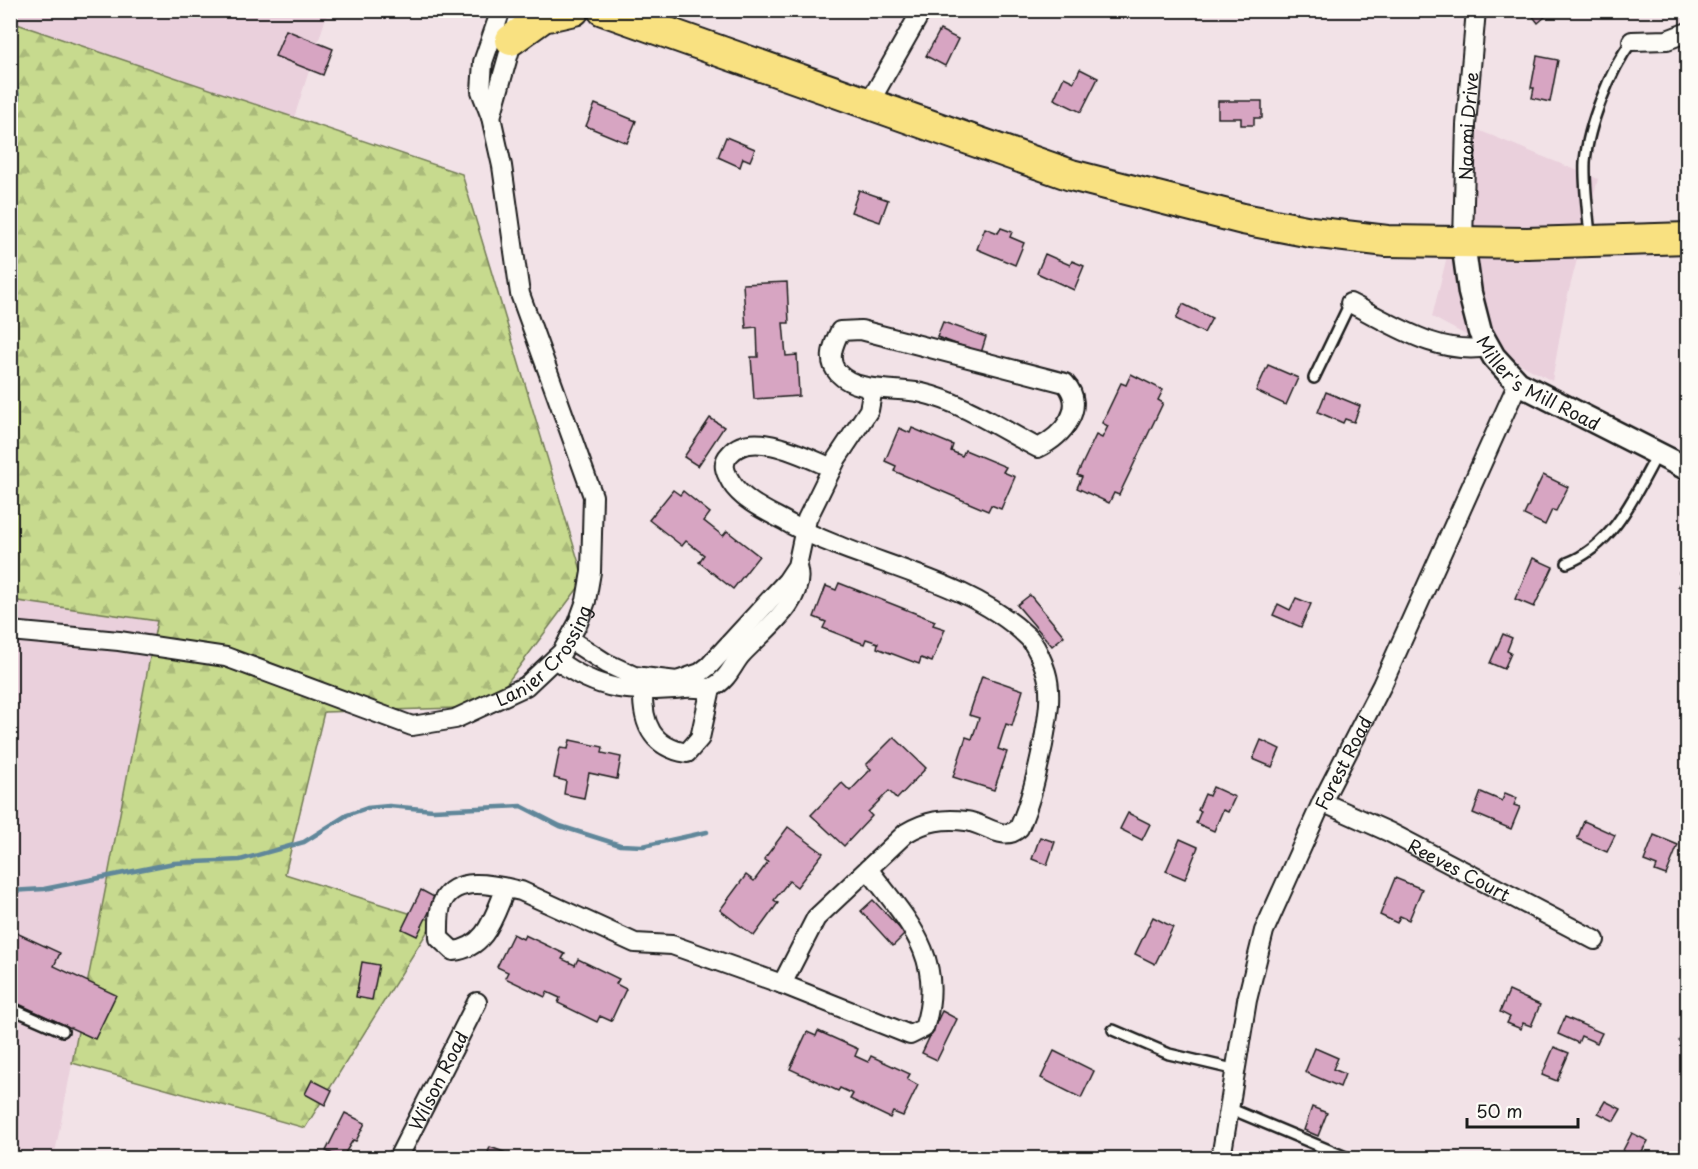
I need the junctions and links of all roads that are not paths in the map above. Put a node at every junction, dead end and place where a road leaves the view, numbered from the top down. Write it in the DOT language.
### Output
graph roads {
  1 [pos="501,10"];
  2 [pos="521,10"];
  3 [pos="574,10"];
  4 [pos="603,10"];
  5 [pos="922,10"];
  6 [pos="1476,10"];
  7 [pos="1688,32"];
  8 [pos="511,40"];
  9 [pos="1632,41"];
  10 [pos="868,105"];
  11 [pos="490,117"];
  12 [pos="1688,238"];
  13 [pos="1463,242"];
  14 [pos="1590,243"];
  15 [pos="1350,303"];
  16 [pos="1489,348"];
  17 [pos="1314,378"];
  18 [pos="1518,383"];
  19 [pos="873,388"];
  20 [pos="1658,453"];
  21 [pos="832,468"];
  22 [pos="1688,468"];
  23 [pos="804,532"];
  24 [pos="1568,563"];
  25 [pos="796,566"];
  26 [pos="10,631"];
  27 [pos="569,639"];
  28 [pos="555,659"];
  29 [pos="711,688"];
  30 [pos="643,691"];
  31 [pos="1322,802"];
  32 [pos="868,869"];
  33 [pos="507,888"];
  34 [pos="1595,940"];
  35 [pos="782,984"];
  36 [pos="477,1002"];
  37 [pos="10,1008"];
  38 [pos="1113,1030"];
  39 [pos="63,1031"];
  40 [pos="1237,1070"];
  41 [pos="1232,1109"];
  42 [pos="398,1158"];
  43 [pos="1221,1158"];
  44 [pos="1348,1158"];
  1 -- 11 [label="street, Lanier Crossing"];
  2 -- 8 [label="street"];
  3 -- 8 [label="highway"];
  4 -- 10 [label="highway"];
  5 -- 10 [label="street"];
  6 -- 13 [label="street, Naomi Drive"];
  7 -- 9 [label="street"];
  8 -- 11 [label="street"];
  9 -- 14 [label="lane"];
  10 -- 13 [label="highway"];
  11 -- 27 [label="street, Lanier Crossing"];
  12 -- 14 [label="highway"];
  13 -- 14 [label="highway"];
  13 -- 16 [label="street, Miller's Mill Road"];
  15 -- 16 [label="street"];
  15 -- 17 [label="lane"];
  16 -- 18 [label="street, Miller's Mill Road"];
  18 -- 20 [label="street, Miller's Mill Road"];
  18 -- 31 [label="street, Forest Road"];
  19 -- 19 [label="street"];
  19 -- 21 [label="street"];
  20 -- 22 [label="street, Miller's Mill Road"];
  20 -- 24 [label="lane"];
  21 -- 23 [label="street"];
  21 -- 23 [label="street"];
  23 -- 25 [label="street"];
  23 -- 32 [label="street"];
  25 -- 27 [label="street"];
  25 -- 29 [label="street"];
  26 -- 28 [label="street, Lanier Crossing"];
  27 -- 28 [label="street, Lanier Crossing"];
  28 -- 30 [label="street"];
  29 -- 30 [label="street"];
  29 -- 30 [label="street"];
  31 -- 34 [label="street, Reeves Court"];
  31 -- 40 [label="street, Forest Road"];
  32 -- 35 [label="street"];
  32 -- 35 [label="street"];
  33 -- 35 [label="street"];
  36 -- 42 [label="street, Wilson Road"];
  37 -- 39 [label="lane"];
  38 -- 40 [label="lane"];
  40 -- 41 [label="street, Forest Road"];
  41 -- 43 [label="street, Forest Road"];
  41 -- 44 [label="lane"];
}
